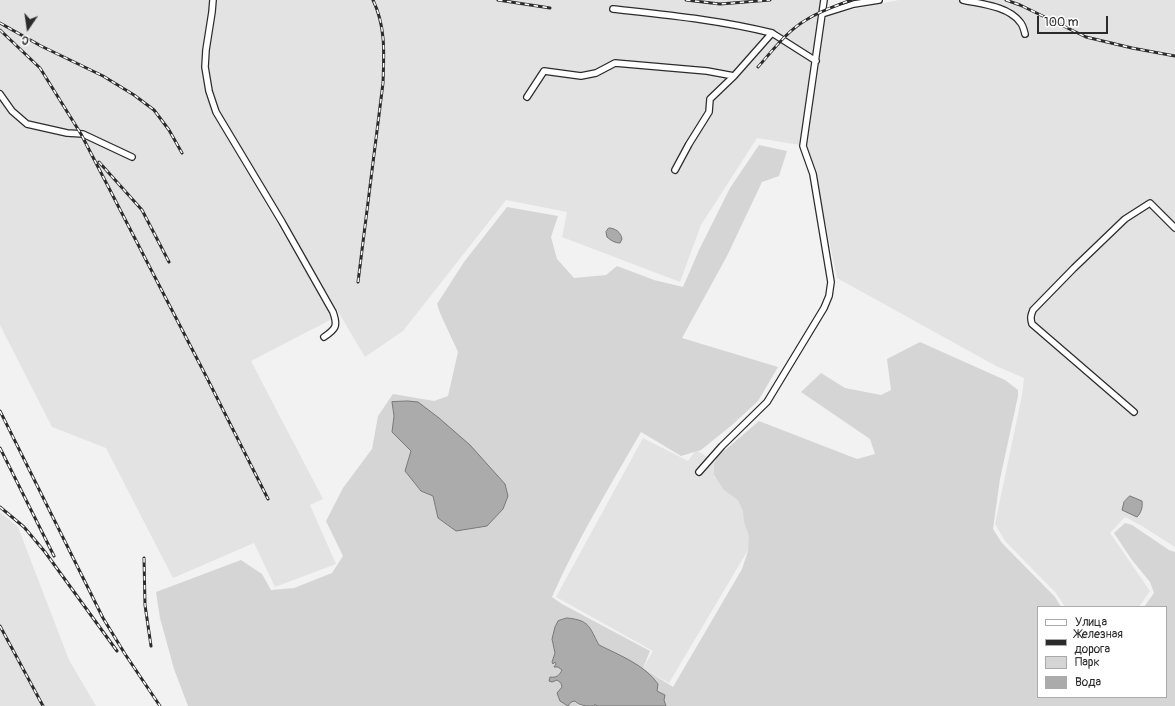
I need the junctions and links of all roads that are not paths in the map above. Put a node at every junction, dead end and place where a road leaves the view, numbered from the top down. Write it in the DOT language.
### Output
graph roads {
  1 [pos="212,0"];
  2 [pos="824,0"];
  3 [pos="879,0"];
  4 [pos="963,0"];
  5 [pos="613,9"];
  6 [pos="822,14"];
  7 [pos="772,33"];
  8 [pos="1025,34"];
  9 [pos="816,61"];
  10 [pos="734,76"];
  11 [pos="0,94"];
  12 [pos="527,97"];
  13 [pos="132,157"];
  14 [pos="675,170"];
  15 [pos="1175,228"];
  16 [pos="324,337"];
  17 [pos="1134,412"];
  18 [pos="699,472"];
  1 -- 16 [label="street"];
  2 -- 6 [label="street"];
  3 -- 6 [label="street"];
  4 -- 8 [label="street"];
  5 -- 7 [label="street"];
  6 -- 9 [label="street"];
  7 -- 9 [label="street"];
  7 -- 10 [label="street"];
  9 -- 18 [label="street"];
  10 -- 12 [label="street"];
  10 -- 14 [label="street"];
  11 -- 13 [label="street"];
  15 -- 17 [label="street"];
}
